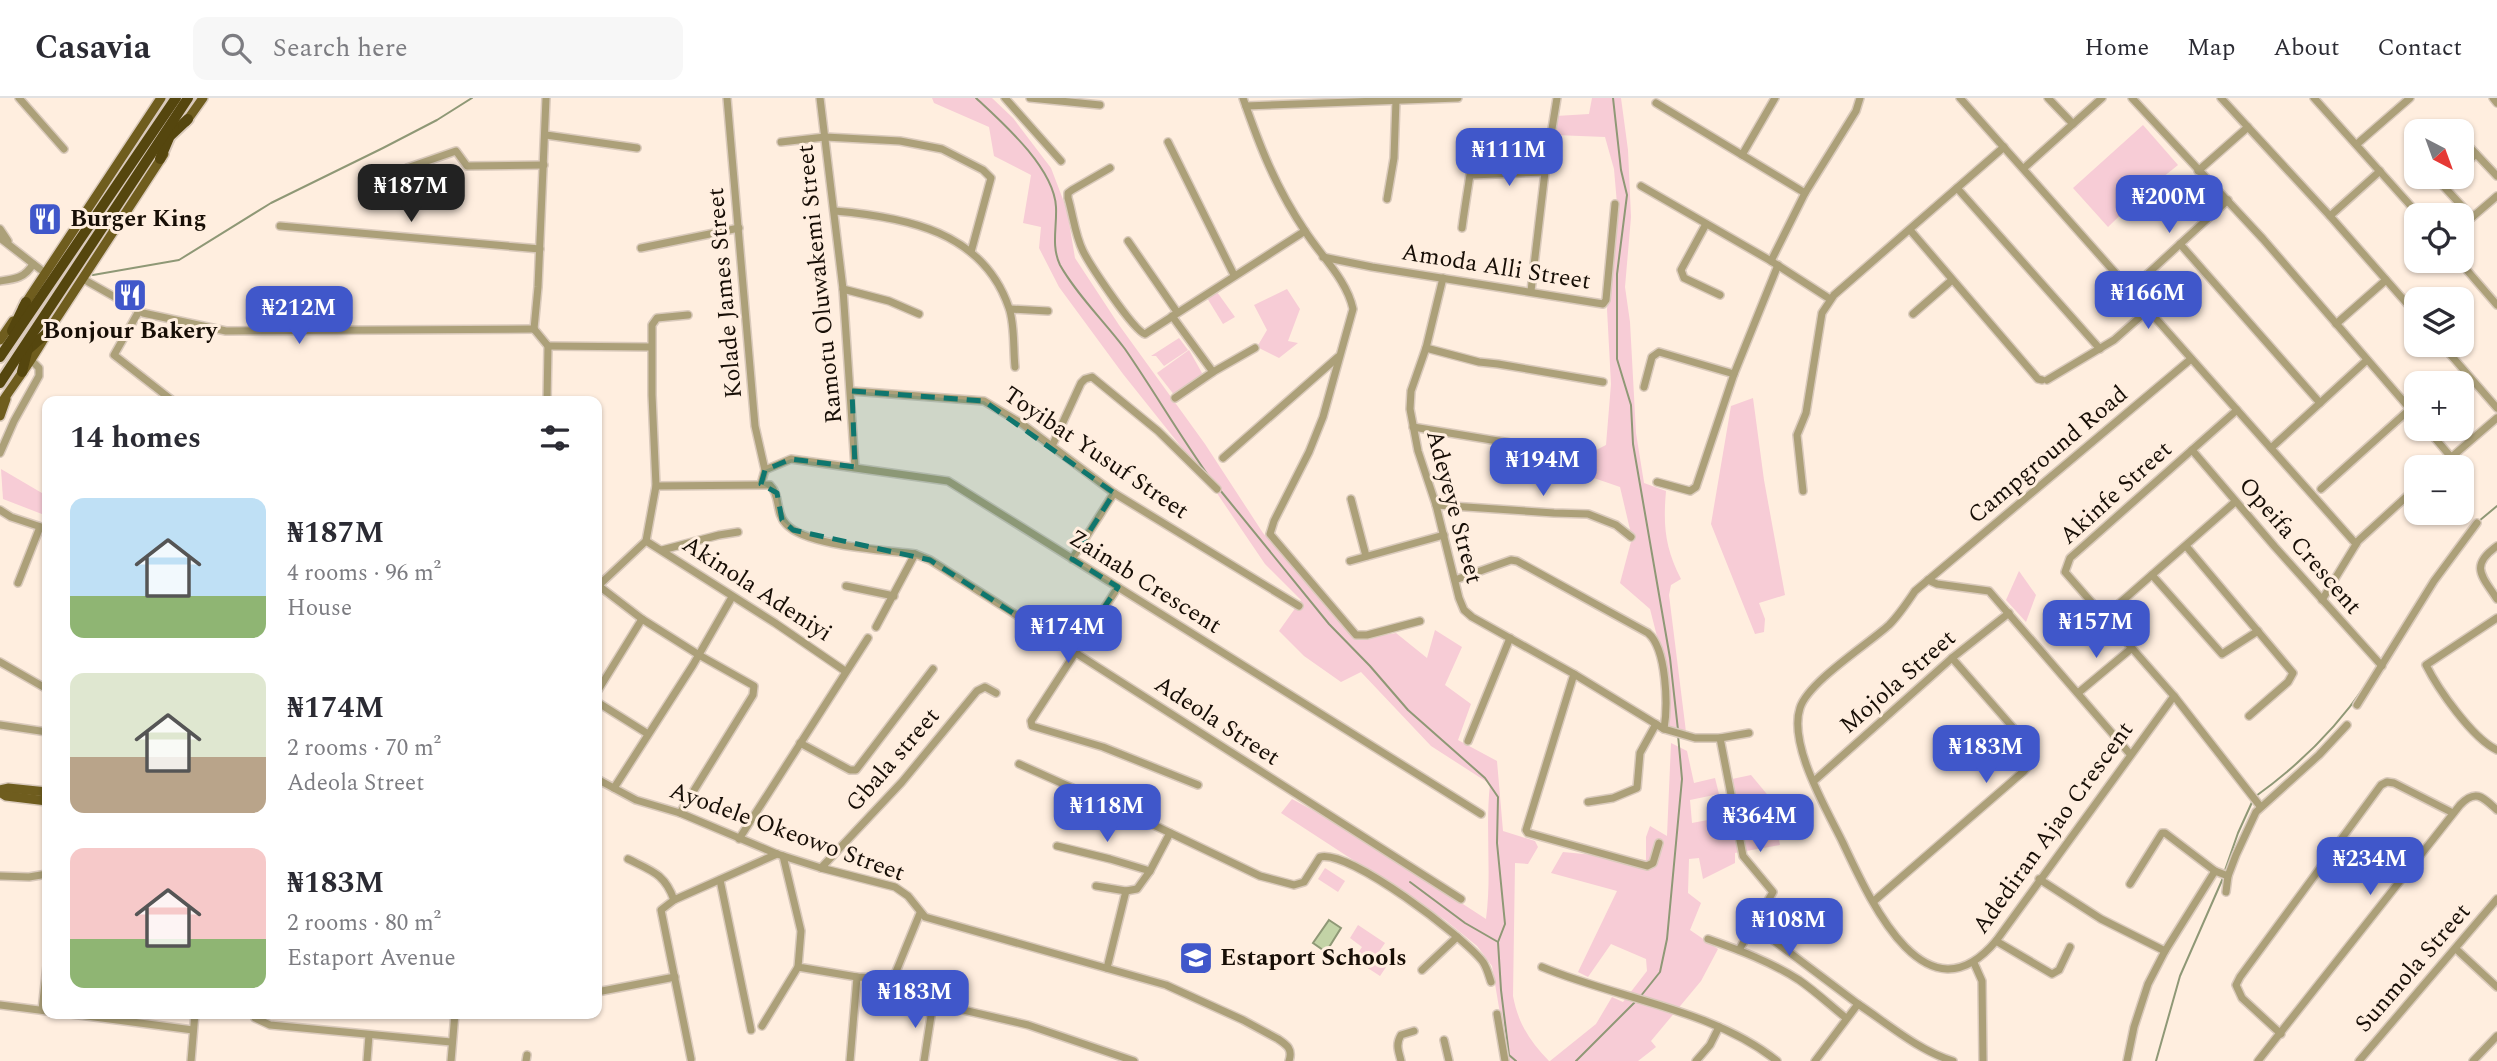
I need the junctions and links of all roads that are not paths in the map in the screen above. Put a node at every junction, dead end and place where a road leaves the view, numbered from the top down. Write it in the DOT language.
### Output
graph roads {
  1 [pos="19,98"];
  2 [pos="161,98"];
  3 [pos="176,98"];
  4 [pos="188,98"];
  5 [pos="203,98"];
  6 [pos="546,98"];
  7 [pos="727,98"];
  8 [pos="820,98"];
  9 [pos="1005,98"];
  10 [pos="1030,98"];
  11 [pos="1458,98"];
  12 [pos="1558,98"];
  13 [pos="1775,98"];
  14 [pos="1860,98"];
  15 [pos="1960,98"];
  16 [pos="2048,98"];
  17 [pos="2102,98"];
  18 [pos="2132,98"];
  19 [pos="2221,98"];
  20 [pos="2314,98"];
  21 [pos="2410,98"];
  22 [pos="2493,98"];
  23 [pos="1396,100"];
  24 [pos="1245,102"];
  25 [pos="1656,103"];
  26 [pos="2497,103"];
  27 [pos="1100,105"];
  28 [pos="179,110"];
  29 [pos="188,119"];
  30 [pos="2073,124"];
  31 [pos="2248,127"];
  32 [pos="546,135"];
  33 [pos="171,136"];
  34 [pos="825,138"];
  35 [pos="1475,141"];
  36 [pos="781,142"];
  37 [pos="1168,142"];
  38 [pos="2357,144"];
  39 [pos="2004,147"];
  40 [pos="64,149"];
  41 [pos="637,149"];
  42 [pos="2476,154"];
  43 [pos="1742,155"];
  44 [pos="156,156"];
  45 [pos="1061,161"];
  46 [pos="544,164"];
  47 [pos="407,168"];
  48 [pos="1110,168"];
  49 [pos="2024,168"];
  50 [pos="2199,170"];
  51 [pos="2380,171"];
  52 [pos="1545,172"];
  53 [pos="1472,175"];
  54 [pos="2497,176"];
  55 [pos="1641,186"];
  56 [pos="1957,188"];
  57 [pos="2448,189"];
  58 [pos="1805,193"];
  59 [pos="2497,196"];
  60 [pos="1387,199"];
  61 [pos="2228,200"];
  62 [pos="2408,203"];
  63 [pos="2460,203"];
  64 [pos="1615,204"];
  65 [pos="835,211"];
  66 [pos="2474,215"];
  67 [pos="2330,216"];
  68 [pos="1706,224"];
  69 [pos="280,226"];
  70 [pos="739,228"];
  71 [pos="1462,228"];
  72 [pos="0,229"];
  73 [pos="1910,230"];
  74 [pos="1305,231"];
  75 [pos="0,238"];
  76 [pos="1128,241"];
  77 [pos="8,242"];
  78 [pos="2180,244"];
  79 [pos="642,248"];
  80 [pos="540,249"];
  81 [pos="971,253"];
  82 [pos="1323,257"];
  83 [pos="1774,263"];
  84 [pos="33,264"];
  85 [pos="45,273"];
  86 [pos="2469,273"];
  87 [pos="1234,275"];
  88 [pos="1443,278"];
  89 [pos="83,279"];
  90 [pos="1952,280"];
  91 [pos="2386,280"];
  92 [pos="0,281"];
  93 [pos="843,289"];
  94 [pos="2130,289"];
  95 [pos="1531,291"];
  96 [pos="1720,295"];
  97 [pos="1830,299"];
  98 [pos="2404,300"];
  99 [pos="30,305"];
  100 [pos="2497,305"];
  101 [pos="1010,309"];
  102 [pos="2148,310"];
  103 [pos="1048,311"];
  104 [pos="139,312"];
  105 [pos="919,314"];
  106 [pos="1175,314"];
  107 [pos="1913,314"];
  108 [pos="688,315"];
  109 [pos="2336,324"];
  110 [pos="35,328"];
  111 [pos="534,329"];
  112 [pos="12,332"];
  113 [pos="47,333"];
  114 [pos="0,343"];
  115 [pos="548,346"];
  116 [pos="651,347"];
  117 [pos="1255,348"];
  118 [pos="1426,348"];
  119 [pos="2100,349"];
  120 [pos="29,356"];
  121 [pos="1340,356"];
  122 [pos="0,357"];
  123 [pos="2452,357"];
  124 [pos="2191,359"];
  125 [pos="2368,360"];
  126 [pos="1015,367"];
  127 [pos="10,368"];
  128 [pos="22,372"];
  129 [pos="1213,372"];
  130 [pos="1734,374"];
  131 [pos="1603,382"];
  132 [pos="0,383"];
  133 [pos="1644,387"];
  134 [pos="9,391"];
  135 [pos="852,391"];
  136 [pos="167,396"];
  137 [pos="547,396"];
  138 [pos="1175,398"];
  139 [pos="2404,402"];
  140 [pos="2320,403"];
  141 [pos="0,405"];
  142 [pos="2497,408"];
  143 [pos="2237,410"];
  144 [pos="2404,414"];
  145 [pos="0,416"];
  146 [pos="2497,418"];
  147 [pos="1413,426"];
  148 [pos="2437,441"];
  149 [pos="1052,446"];
  150 [pos="2271,448"];
  151 [pos="2192,450"];
  152 [pos="1565,452"];
  153 [pos="0,453"];
  154 [pos="2449,455"];
  155 [pos="2453,455"];
  156 [pos="1223,458"];
  157 [pos="855,467"];
  158 [pos="765,470"];
  159 [pos="1657,482"];
  160 [pos="761,484"];
  161 [pos="656,486"];
  162 [pos="1217,489"];
  163 [pos="2321,489"];
  164 [pos="1803,491"];
  165 [pos="1114,493"];
  166 [pos="1351,499"];
  167 [pos="2404,499"];
  168 [pos="2235,502"];
  169 [pos="1436,505"];
  170 [pos="0,510"];
  171 [pos="2477,523"];
  172 [pos="42,527"];
  173 [pos="42,532"];
  174 [pos="738,532"];
  175 [pos="1444,535"];
  176 [pos="1631,537"];
  177 [pos="646,541"];
  178 [pos="2356,544"];
  179 [pos="2186,546"];
  180 [pos="2497,546"];
  181 [pos="662,550"];
  182 [pos="915,554"];
  183 [pos="1367,556"];
  184 [pos="1072,559"];
  185 [pos="1350,561"];
  186 [pos="2152,575"];
  187 [pos="1455,580"];
  188 [pos="1928,580"];
  189 [pos="18,583"];
  190 [pos="602,583"];
  191 [pos="846,586"];
  192 [pos="1118,587"];
  193 [pos="602,590"];
  194 [pos="894,596"];
  195 [pos="732,597"];
  196 [pos="2497,599"];
  197 [pos="2322,600"];
  198 [pos="1299,606"];
  199 [pos="2009,613"];
  200 [pos="2105,616"];
  201 [pos="2497,618"];
  202 [pos="642,619"];
  203 [pos="1420,621"];
  204 [pos="876,627"];
  205 [pos="2258,631"];
  206 [pos="868,638"];
  207 [pos="1510,638"];
  208 [pos="2132,648"];
  209 [pos="1074,652"];
  210 [pos="699,654"];
  211 [pos="1952,659"];
  212 [pos="0,662"];
  213 [pos="2380,664"];
  214 [pos="933,669"];
  215 [pos="845,671"];
  216 [pos="1574,674"];
  217 [pos="602,684"];
  218 [pos="42,686"];
  219 [pos="996,693"];
  220 [pos="2078,693"];
  221 [pos="2174,696"];
  222 [pos="602,705"];
  223 [pos="2357,705"];
  224 [pos="2249,716"];
  225 [pos="1657,724"];
  226 [pos="0,725"];
  227 [pos="2347,725"];
  228 [pos="1664,730"];
  229 [pos="42,731"];
  230 [pos="1749,733"];
  231 [pos="648,734"];
  232 [pos="1720,738"];
  233 [pos="1468,741"];
  234 [pos="800,743"];
  235 [pos="2497,750"];
  236 [pos="2130,754"];
  237 [pos="1020,764"];
  238 [pos="1814,781"];
  239 [pos="602,782"];
  240 [pos="1198,785"];
  241 [pos="614,788"];
  242 [pos="0,791"];
  243 [pos="42,791"];
  244 [pos="42,800"];
  245 [pos="1588,802"];
  246 [pos="2256,803"];
  247 [pos="2497,810"];
  248 [pos="680,813"];
  249 [pos="2453,813"];
  250 [pos="1481,814"];
  251 [pos="1170,833"];
  252 [pos="739,839"];
  253 [pos="1659,843"];
  254 [pos="1056,846"];
  255 [pos="780,855"];
  256 [pos="628,859"];
  257 [pos="821,869"];
  258 [pos="1150,871"];
  259 [pos="2223,874"];
  260 [pos="42,875"];
  261 [pos="0,876"];
  262 [pos="2039,879"];
  263 [pos="720,880"];
  264 [pos="2130,884"];
  265 [pos="1096,886"];
  266 [pos="1126,891"];
  267 [pos="2226,892"];
  268 [pos="1461,898"];
  269 [pos="674,900"];
  270 [pos="2497,900"];
  271 [pos="1874,901"];
  272 [pos="920,912"];
  273 [pos="1754,925"];
  274 [pos="1457,937"];
  275 [pos="1708,939"];
  276 [pos="1996,941"];
  277 [pos="2070,947"];
  278 [pos="2456,949"];
  279 [pos="1739,950"];
  280 [pos="2165,951"];
  281 [pos="1974,963"];
  282 [pos="798,967"];
  283 [pos="1542,967"];
  284 [pos="1107,968"];
  285 [pos="1422,970"];
  286 [pos="675,977"];
  287 [pos="857,977"];
  288 [pos="893,979"];
  289 [pos="1491,982"];
  290 [pos="2497,987"];
  291 [pos="602,991"];
  292 [pos="933,1003"];
  293 [pos="1858,1004"];
  294 [pos="0,1005"];
  295 [pos="42,1011"];
  296 [pos="1497,1014"];
  297 [pos="1846,1018"];
  298 [pos="110,1019"];
  299 [pos="194,1019"];
  300 [pos="256,1019"];
  301 [pos="454,1019"];
  302 [pos="762,1026"];
  303 [pos="1719,1027"];
  304 [pos="193,1030"];
  305 [pos="751,1030"];
  306 [pos="1414,1031"];
  307 [pos="2281,1034"];
  308 [pos="369,1035"];
  309 [pos="2497,1036"];
  310 [pos="1444,1040"];
  311 [pos="452,1042"];
  312 [pos="691,1059"];
  313 [pos="191,1061"];
  314 [pos="368,1061"];
  315 [pos="451,1061"];
  316 [pos="850,1061"];
  317 [pos="924,1061"];
  318 [pos="1134,1061"];
  319 [pos="1289,1061"];
  320 [pos="1402,1061"];
  321 [pos="1449,1061"];
  322 [pos="1505,1061"];
  323 [pos="1696,1061"];
  324 [pos="1777,1061"];
  325 [pos="1815,1061"];
  326 [pos="1953,1061"];
  327 [pos="1983,1061"];
  328 [pos="2127,1061"];
  329 [pos="2258,1061"];
  330 [pos="2359,1061"];
  331 [pos="2473,1061"];
  1 -- 40 [label="street"];
  2 -- 85 [label="main road"];
  3 -- 99 [label="highway"];
  4 -- 28 [label="highway"];
  5 -- 29 [label="main road"];
  6 -- 32 [label="street"];
  7 -- 70 [label="street, Kolade James Street"];
  8 -- 34 [label="street, Ramotu Oluwakemi Street"];
  9 -- 45 [label="street"];
  10 -- 27 [label="street"];
  11 -- 23 [label="street"];
  12 -- 52 [label="street"];
  13 -- 43 [label="street"];
  14 -- 58 [label="street"];
  15 -- 39 [label="street"];
  16 -- 30 [label="street"];
  17 -- 30 [label="street"];
  18 -- 50 [label="street"];
  19 -- 31 [label="street"];
  20 -- 38 [label="street"];
  21 -- 38 [label="street"];
  22 -- 26 [label="street"];
  23 -- 24 [label="street"];
  23 -- 60 [label="street"];
  24 -- 74 [label="street"];
  25 -- 43 [label="street"];
  28 -- 33 [label="highway"];
  28 -- 44 [label="highway"];
  29 -- 33 [label="highway"];
  29 -- 44 [label="main road"];
  30 -- 49 [label="street"];
  31 -- 50 [label="street"];
  31 -- 67 [label="street"];
  32 -- 41 [label="street"];
  32 -- 46 [label="street"];
  33 -- 44 [label="highway"];
  34 -- 36 [label="street"];
  34 -- 65 [label="street, Ramotu Oluwakemi Street"];
  34 -- 81 [label="street"];
  35 -- 53 [label="street"];
  37 -- 87 [label="street"];
  38 -- 51 [label="street"];
  39 -- 49 [label="street"];
  39 -- 56 [label="street"];
  42 -- 54 [label="street"];
  43 -- 58 [label="street"];
  44 -- 89 [label="main road"];
  44 -- 110 [label="highway"];
  46 -- 47 [label="street"];
  46 -- 80 [label="street"];
  48 -- 106 [label="street"];
  49 -- 94 [label="street"];
  50 -- 61 [label="street"];
  51 -- 62 [label="street"];
  51 -- 67 [label="street"];
  52 -- 53 [label="street"];
  52 -- 95 [label="street"];
  53 -- 71 [label="street"];
  55 -- 68 [label="street"];
  56 -- 73 [label="street"];
  56 -- 119 [label="street"];
  57 -- 63 [label="street"];
  58 -- 83 [label="street"];
  59 -- 66 [label="street"];
  61 -- 78 [label="street"];
  61 -- 109 [label="street"];
  64 -- 95 [label="street, Amoda Alli Street"];
  65 -- 81 [label="street"];
  65 -- 93 [label="street, Ramotu Oluwakemi Street"];
  67 -- 91 [label="street"];
  68 -- 83 [label="street"];
  68 -- 96 [label="street"];
  69 -- 80 [label="street"];
  70 -- 79 [label="street"];
  70 -- 158 [label="street, Kolade James Street"];
  72 -- 77 [label="street"];
  73 -- 90 [label="street"];
  73 -- 97 [label="street"];
  74 -- 82 [label="street"];
  74 -- 87 [label="street"];
  75 -- 77 [label="street"];
  76 -- 106 [label="street"];
  77 -- 84 [label="street"];
  78 -- 94 [label="street"];
  78 -- 140 [label="street"];
  80 -- 111 [label="street"];
  81 -- 101 [label="street"];
  82 -- 88 [label="street, Amoda Alli Street"];
  82 -- 121 [label="street"];
  83 -- 97 [label="street"];
  83 -- 130 [label="street"];
  84 -- 85 [label="street"];
  84 -- 92 [label="street"];
  85 -- 99 [label="main road"];
  86 -- 100 [label="street"];
  87 -- 106 [label="street"];
  88 -- 95 [label="street, Amoda Alli Street"];
  88 -- 118 [label="street, Adeyeye Street"];
  89 -- 104 [label="street"];
  89 -- 113 [label="main road"];
  90 -- 107 [label="street"];
  90 -- 119 [label="street"];
  91 -- 98 [label="street"];
  91 -- 109 [label="street"];
  93 -- 105 [label="street"];
  93 -- 135 [label="street, Ramotu Oluwakemi Street"];
  94 -- 102 [label="street"];
  97 -- 164 [label="street"];
  99 -- 112 [label="highway"];
  99 -- 114 [label="main road"];
  99 -- 122 [label="highway"];
  101 -- 103 [label="street"];
  101 -- 126 [label="street"];
  102 -- 119 [label="street"];
  102 -- 124 [label="street"];
  104 -- 111 [label="street"];
  104 -- 136 [label="street"];
  106 -- 129 [label="street"];
  108 -- 116 [label="street"];
  109 -- 125 [label="street"];
  110 -- 120 [label="highway"];
  110 -- 127 [label="highway"];
  111 -- 115 [label="street"];
  112 -- 114 [label="highway"];
  112 -- 122 [label="highway"];
  113 -- 120 [label="highway"];
  115 -- 116 [label="street"];
  115 -- 137 [label="street"];
  116 -- 161 [label="street"];
  117 -- 129 [label="street"];
  118 -- 131 [label="street"];
  118 -- 147 [label="street, Adeyeye Street"];
  120 -- 127 [label="highway"];
  120 -- 128 [label="highway"];
  120 -- 153 [label="street"];
  121 -- 156 [label="street"];
  121 -- 203 [label="street"];
  123 -- 142 [label="street"];
  124 -- 143 [label="street"];
  124 -- 188 [label="street, Campground Road"];
  125 -- 139 [label="street"];
  125 -- 140 [label="street"];
  127 -- 132 [label="highway"];
  128 -- 134 [label="main road"];
  129 -- 138 [label="street"];
  130 -- 133 [label="street"];
  130 -- 159 [label="street"];
  134 -- 141 [label="main road"];
  134 -- 145 [label="main road"];
  135 -- 149 [label="street, Toyibat Yusuf Street"];
  135 -- 157 [label="street, Ramotu Oluwakemi Street"];
  140 -- 150 [label="street"];
  143 -- 150 [label="street"];
  143 -- 151 [label="street, Akinfe Street"];
  144 -- 163 [label="street"];
  146 -- 155 [label="street"];
  147 -- 152 [label="street"];
  147 -- 169 [label="street, Adeyeye Street"];
  148 -- 154 [label="street"];
  149 -- 162 [label="street"];
  149 -- 165 [label="street, Toyibat Yusuf Street"];
  150 -- 178 [label="street"];
  151 -- 168 [label="street, Opeifa Crescent"];
  151 -- 200 [label="street, Akinfe Street"];
  157 -- 158 [label="street, Zainab Crescent"];
  157 -- 184 [label="street, Zainab Crescent"];
  158 -- 160 [label="street, Kolade James Street"];
  160 -- 161 [label="street"];
  160 -- 182 [label="street, Adeola Street"];
  161 -- 177 [label="street"];
  165 -- 184 [label="street"];
  165 -- 198 [label="street, Toyibat Yusuf Street"];
  166 -- 183 [label="street"];
  167 -- 178 [label="street"];
  168 -- 179 [label="street"];
  168 -- 197 [label="street, Opeifa Crescent"];
  169 -- 175 [label="street, Adeyeye Street"];
  169 -- 176 [label="street"];
  170 -- 172 [label="street"];
  171 -- 213 [label="street"];
  173 -- 189 [label="street"];
  174 -- 181 [label="street"];
  175 -- 183 [label="street"];
  175 -- 187 [label="street, Adeyeye Street"];
  177 -- 181 [label="street, Akinola Adeniyi"];
  177 -- 190 [label="street"];
  178 -- 197 [label="street"];
  179 -- 186 [label="street"];
  179 -- 205 [label="street"];
  180 -- 196 [label="street"];
  181 -- 195 [label="street, Akinola Adeniyi"];
  182 -- 194 [label="street"];
  182 -- 209 [label="street, Adeola Street"];
  183 -- 185 [label="street"];
  184 -- 192 [label="street, Zainab Crescent"];
  186 -- 200 [label="street"];
  186 -- 205 [label="street"];
  187 -- 207 [label="street, Adeyeye Street"];
  187 -- 228 [label="street"];
  188 -- 199 [label="street"];
  188 -- 238 [label="street, Adediran Ajao Crescent"];
  191 -- 194 [label="street"];
  192 -- 209 [label="street"];
  192 -- 250 [label="street, Zainab Crescent"];
  193 -- 202 [label="street"];
  194 -- 204 [label="street"];
  195 -- 210 [label="street"];
  195 -- 215 [label="street, Akinola Adeniyi"];
  197 -- 213 [label="street, Opeifa Crescent"];
  199 -- 211 [label="street, Mojola Street"];
  199 -- 220 [label="street"];
  200 -- 208 [label="street, Akinfe Street"];
  201 -- 235 [label="street"];
  202 -- 210 [label="street"];
  202 -- 217 [label="street"];
  205 -- 224 [label="street"];
  206 -- 215 [label="street"];
  207 -- 216 [label="street, Adeyeye Street"];
  207 -- 233 [label="street"];
  208 -- 220 [label="street"];
  208 -- 221 [label="street, Akinfe Street"];
  209 -- 240 [label="street"];
  209 -- 268 [label="street, Adeola Street"];
  210 -- 231 [label="street"];
  210 -- 248 [label="street"];
  211 -- 238 [label="street, Mojola Street"];
  211 -- 271 [label="street"];
  212 -- 218 [label="street"];
  213 -- 223 [label="street"];
  214 -- 234 [label="street"];
  215 -- 234 [label="street"];
  216 -- 225 [label="street, Adeyeye Street"];
  216 -- 253 [label="street"];
  219 -- 257 [label="street, Gbala street"];
  220 -- 236 [label="street"];
  221 -- 236 [label="street, Adediran Ajao Crescent"];
  221 -- 246 [label="street, Akinfe Street"];
  222 -- 231 [label="street"];
  225 -- 228 [label="street, Adeyeye Street"];
  225 -- 245 [label="street"];
  226 -- 229 [label="street"];
  227 -- 246 [label="street"];
  228 -- 232 [label="street, Adeyeye Street"];
  230 -- 232 [label="street, Adeyeye Street"];
  231 -- 241 [label="street"];
  232 -- 273 [label="street"];
  234 -- 252 [label="street"];
  236 -- 262 [label="street, Adediran Ajao Crescent"];
  237 -- 251 [label="street"];
  238 -- 271 [label="street, Adediran Ajao Crescent"];
  239 -- 241 [label="street, Ayodele Okeowo Street"];
  241 -- 248 [label="street, Ayodele Okeowo Street"];
  242 -- 243 [label="main road"];
  242 -- 244 [label="main road"];
  246 -- 259 [label="street"];
  247 -- 249 [label="street"];
  248 -- 252 [label="street, Ayodele Okeowo Street"];
  249 -- 307 [label="street"];
  249 -- 307 [label="street"];
  251 -- 258 [label="street"];
  251 -- 274 [label="street"];
  252 -- 255 [label="street, Ayodele Okeowo Street"];
  254 -- 258 [label="street"];
  255 -- 257 [label="street, Ayodele Okeowo Street"];
  255 -- 263 [label="street"];
  255 -- 282 [label="street"];
  256 -- 269 [label="street"];
  257 -- 272 [label="street, Ayodele Okeowo Street"];
  258 -- 266 [label="street"];
  259 -- 264 [label="street"];
  259 -- 267 [label="street"];
  259 -- 280 [label="street"];
  260 -- 261 [label="street"];
  262 -- 276 [label="street, Adediran Ajao Crescent"];
  262 -- 280 [label="street"];
  263 -- 269 [label="street"];
  263 -- 305 [label="street"];
  265 -- 266 [label="street"];
  266 -- 284 [label="street"];
  269 -- 286 [label="street"];
  270 -- 278 [label="street, Sunmola Street"];
  271 -- 281 [label="street, Adediran Ajao Crescent"];
  272 -- 284 [label="street"];
  272 -- 288 [label="street"];
  273 -- 279 [label="street"];
  273 -- 293 [label="street"];
  274 -- 285 [label="street"];
  274 -- 289 [label="street"];
  275 -- 279 [label="street"];
  276 -- 277 [label="street"];
  276 -- 281 [label="street, Adediran Ajao Crescent"];
  278 -- 290 [label="street"];
  278 -- 330 [label="street, Sunmola Street"];
  279 -- 297 [label="street"];
  280 -- 328 [label="street"];
  281 -- 327 [label="street"];
  282 -- 287 [label="street"];
  282 -- 302 [label="street"];
  283 -- 303 [label="street"];
  284 -- 319 [label="street"];
  286 -- 291 [label="street"];
  286 -- 312 [label="street"];
  287 -- 288 [label="street"];
  287 -- 316 [label="street"];
  288 -- 292 [label="street"];
  292 -- 317 [label="street"];
  292 -- 318 [label="street"];
  293 -- 297 [label="street"];
  293 -- 326 [label="street"];
  294 -- 295 [label="street"];
  296 -- 322 [label="street"];
  297 -- 325 [label="street"];
  298 -- 304 [label="street"];
  299 -- 304 [label="street"];
  300 -- 308 [label="street"];
  301 -- 311 [label="street"];
  303 -- 323 [label="street"];
  303 -- 324 [label="street"];
  304 -- 313 [label="street"];
  306 -- 320 [label="street"];
  307 -- 329 [label="street"];
  308 -- 311 [label="street"];
  308 -- 314 [label="street"];
  309 -- 331 [label="street"];
  310 -- 321 [label="street"];
  311 -- 315 [label="street"];
}
